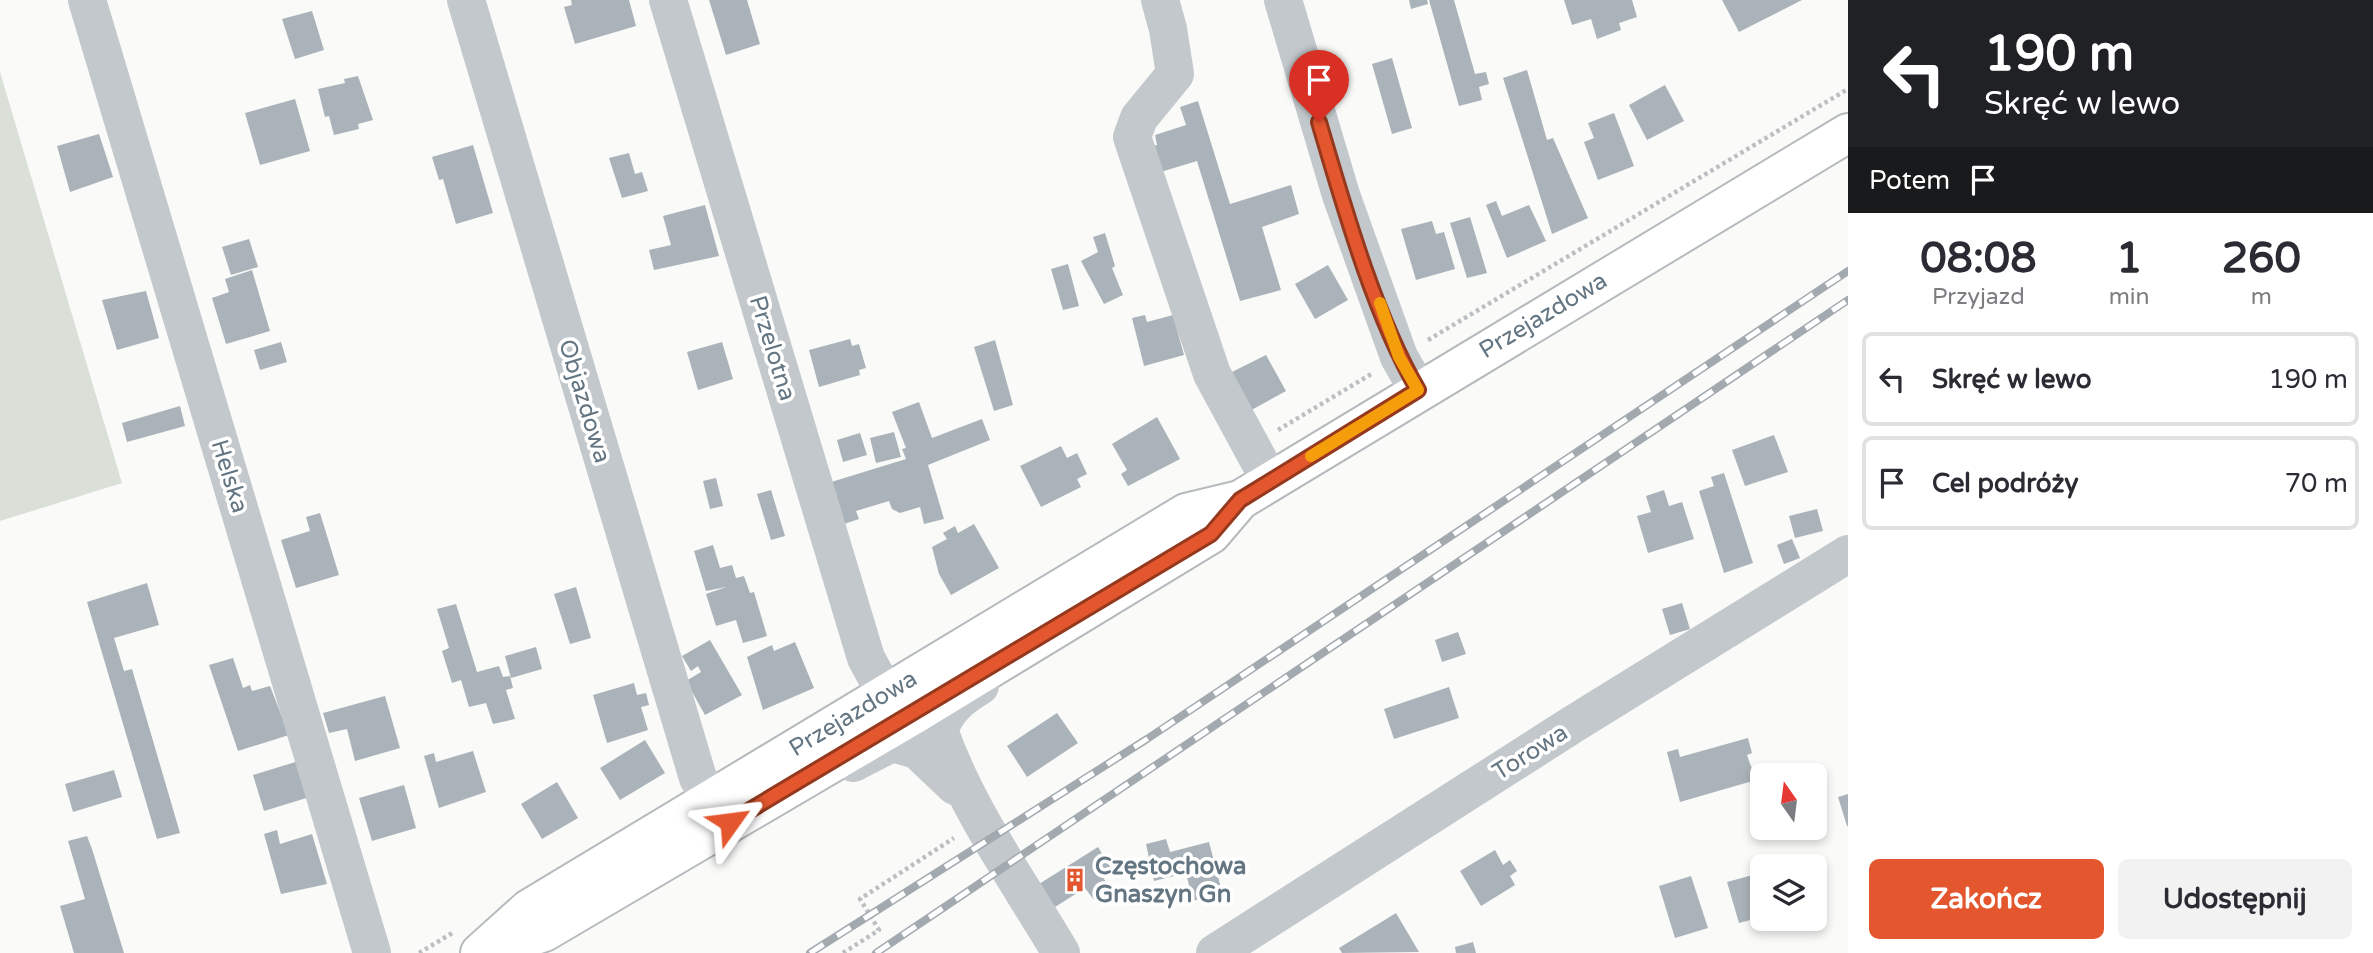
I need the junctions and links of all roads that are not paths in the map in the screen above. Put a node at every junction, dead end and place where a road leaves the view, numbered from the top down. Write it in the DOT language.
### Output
graph roads {
  1 [pos="87,0"];
  2 [pos="466,0"];
  3 [pos="668,0"];
  4 [pos="1160,0"];
  5 [pos="1283,0"];
  6 [pos="1848,133"];
  7 [pos="1418,390"];
  8 [pos="1255,490"];
  9 [pos="1848,554"];
  10 [pos="1154,568"];
  11 [pos="886,693"];
  12 [pos="711,799"];
  13 [pos="959,813"];
  14 [pos="638,877"];
  15 [pos="372,953"];
  16 [pos="482,953"];
  17 [pos="1061,953"];
  18 [pos="1215,953"];
  1 -- 15 [label="street, Helska"];
  2 -- 12 [label="street, Objazdowa"];
  3 -- 11 [label="street, Przelotna"];
  4 -- 8 [label="street"];
  5 -- 7 [label="street"];
  6 -- 7 [label="main road, Przejazdowa"];
  7 -- 8 [label="main road, Przejazdowa"];
  8 -- 10 [label="main road, Przejazdowa"];
  8 -- 11 [label="main road, Przejazdowa"];
  9 -- 18 [label="street, Torowa"];
  10 -- 13 [label="street"];
  10 -- 14 [label="main road, Przejazdowa"];
  11 -- 12 [label="main road, Przejazdowa"];
  12 -- 16 [label="main road, Przejazdowa"];
  13 -- 14 [label="street"];
  13 -- 17 [label="street"];
  14 -- 16 [label="main road, Przejazdowa"];
}
